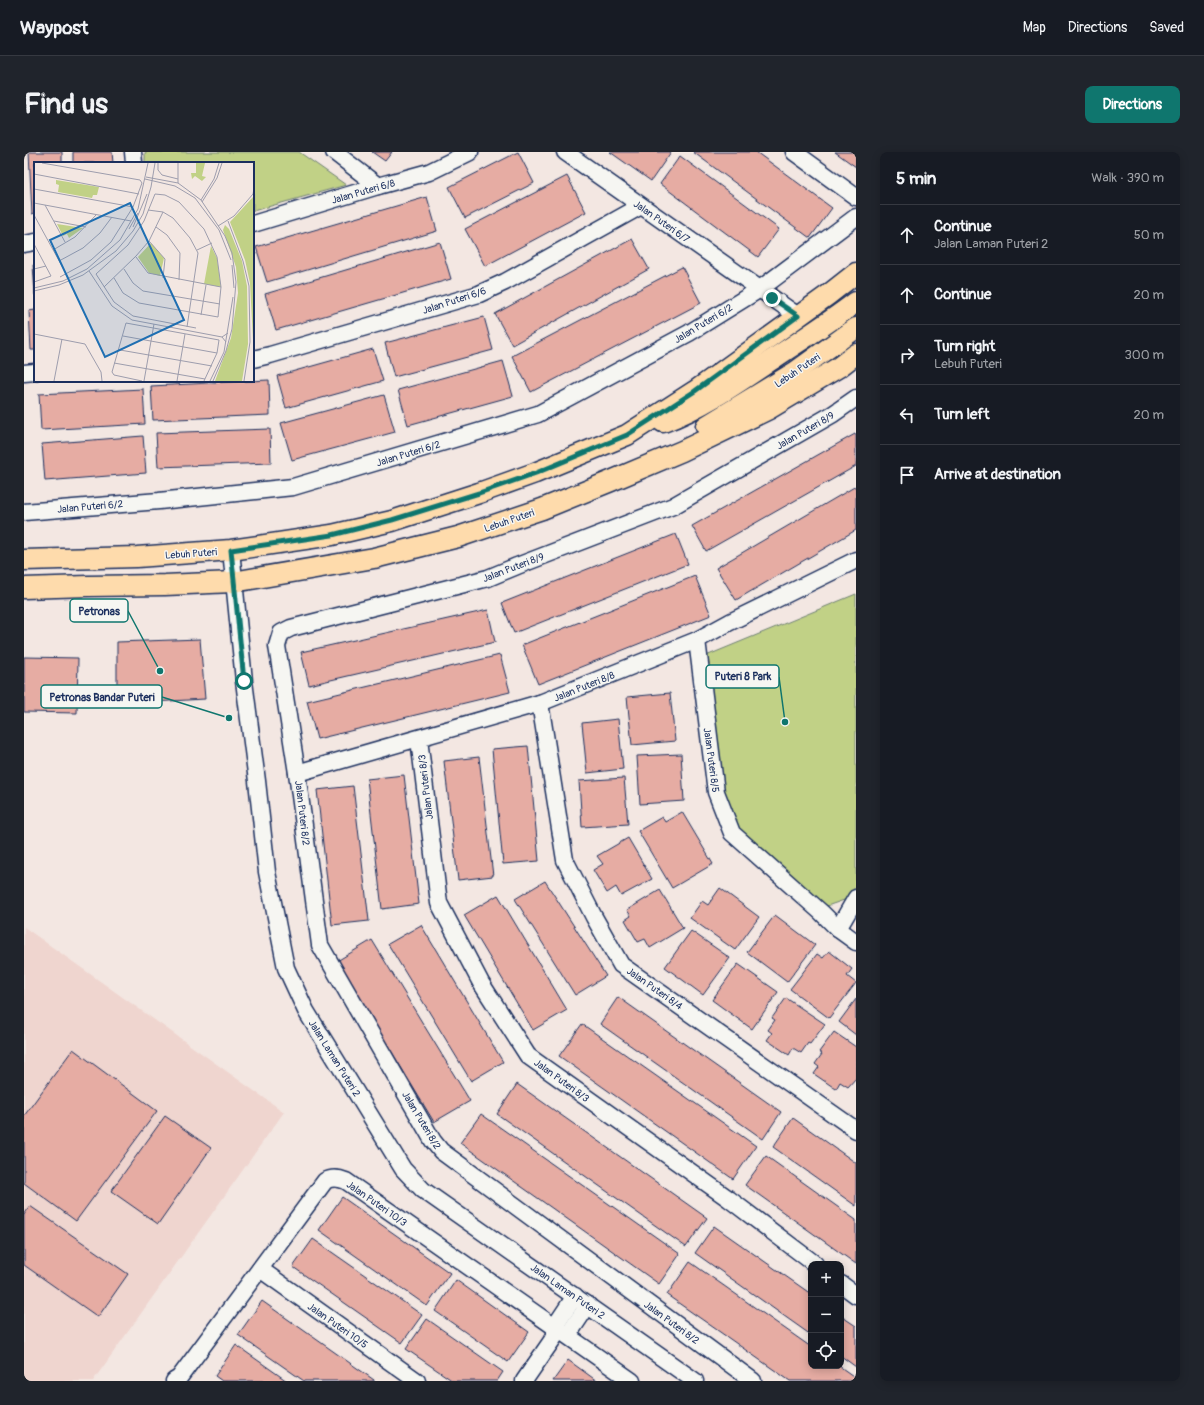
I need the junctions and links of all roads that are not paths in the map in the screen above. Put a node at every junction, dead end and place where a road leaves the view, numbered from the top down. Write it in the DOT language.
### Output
graph roads {
  1 [pos="133,152"];
  2 [pos="334,152"];
  3 [pos="470,152"];
  4 [pos="565,152"];
  5 [pos="794,152"];
  6 [pos="134,162"];
  7 [pos="378,186"];
  8 [pos="856,196"];
  9 [pos="641,206"];
  10 [pos="856,217"];
  11 [pos="254,224"];
  12 [pos="34,242"];
  13 [pos="24,244"];
  14 [pos="856,273"];
  15 [pos="760,289"];
  16 [pos="856,302"];
  17 [pos="798,316"];
  18 [pos="856,328"];
  19 [pos="856,354"];
  20 [pos="254,359"];
  21 [pos="34,372"];
  22 [pos="24,373"];
  23 [pos="856,398"];
  24 [pos="627,435"];
  25 [pos="611,481"];
  26 [pos="24,512"];
  27 [pos="231,550"];
  28 [pos="24,560"];
  29 [pos="856,560"];
  30 [pos="234,582"];
  31 [pos="24,587"];
  32 [pos="697,640"];
  33 [pos="540,703"];
  34 [pos="419,739"];
  35 [pos="297,773"];
  36 [pos="856,898"];
  37 [pos="838,929"];
  38 [pos="856,942"];
  39 [pos="856,1130"];
  40 [pos="811,1261"];
  41 [pos="260,1269"];
  42 [pos="844,1286"];
  43 [pos="856,1295"];
  44 [pos="581,1301"];
  45 [pos="559,1333"];
  46 [pos="179,1380"];
  47 [pos="417,1381"];
  48 [pos="524,1381"];
  49 [pos="632,1381"];
  50 [pos="695,1381"];
  51 [pos="752,1381"];
  1 -- 6 [label="street"];
  2 -- 7 [label="street"];
  3 -- 7 [label="street, Jalan Puteri 6/8"];
  4 -- 9 [label="street, Jalan Puteri 6/7"];
  5 -- 8 [label="street"];
  7 -- 11 [label="street, Jalan Puteri 6/8"];
  9 -- 15 [label="street, Jalan Puteri 6/7"];
  9 -- 20 [label="street, Jalan Puteri 6/6"];
  10 -- 15 [label="street, Jalan Puteri 6/2"];
  12 -- 13 [label="street"];
  14 -- 17 [label="main road, Lebuh Puteri"];
  15 -- 17 [label="street, Jalan Puteri 6/7"];
  15 -- 26 [label="street, Jalan Puteri 6/2"];
  16 -- 24 [label="main road, Lebuh Puteri"];
  17 -- 24 [label="main road, Lebuh Puteri"];
  18 -- 25 [label="main road, Lebuh Puteri"];
  19 -- 25 [label="main road, Lebuh Puteri"];
  21 -- 22 [label="street"];
  23 -- 35 [label="street, Jalan Puteri 8/9"];
  24 -- 27 [label="main road, Lebuh Puteri"];
  25 -- 30 [label="main road, Lebuh Puteri"];
  27 -- 28 [label="main road, Lebuh Puteri"];
  27 -- 30 [label="street, Jalan Laman Puteri 2"];
  29 -- 32 [label="street, Jalan Puteri 8/8"];
  30 -- 31 [label="main road, Lebuh Puteri"];
  30 -- 44 [label="street, Jalan Laman Puteri 2"];
  32 -- 33 [label="street, Jalan Puteri 8/8"];
  32 -- 37 [label="street, Jalan Puteri 8/5"];
  33 -- 34 [label="street, Jalan Puteri 8/8"];
  33 -- 39 [label="street, Jalan Puteri 8/4"];
  34 -- 35 [label="street, Jalan Puteri 8/8"];
  34 -- 40 [label="street, Jalan Puteri 8/3"];
  35 -- 51 [label="street, Jalan Puteri 8/2"];
  36 -- 37 [label="street"];
  37 -- 38 [label="street, Jalan Puteri 8/5"];
  41 -- 45 [label="street, Jalan Puteri 10/3"];
  41 -- 46 [label="street, Jalan Puteri 10/3"];
  41 -- 47 [label="street, Jalan Puteri 10/5"];
  42 -- 43 [label="street"];
  44 -- 45 [label="street"];
  44 -- 50 [label="street, Jalan Laman Puteri 2"];
  45 -- 48 [label="street"];
  45 -- 49 [label="street, Jalan Puteri 10/3"];
}
